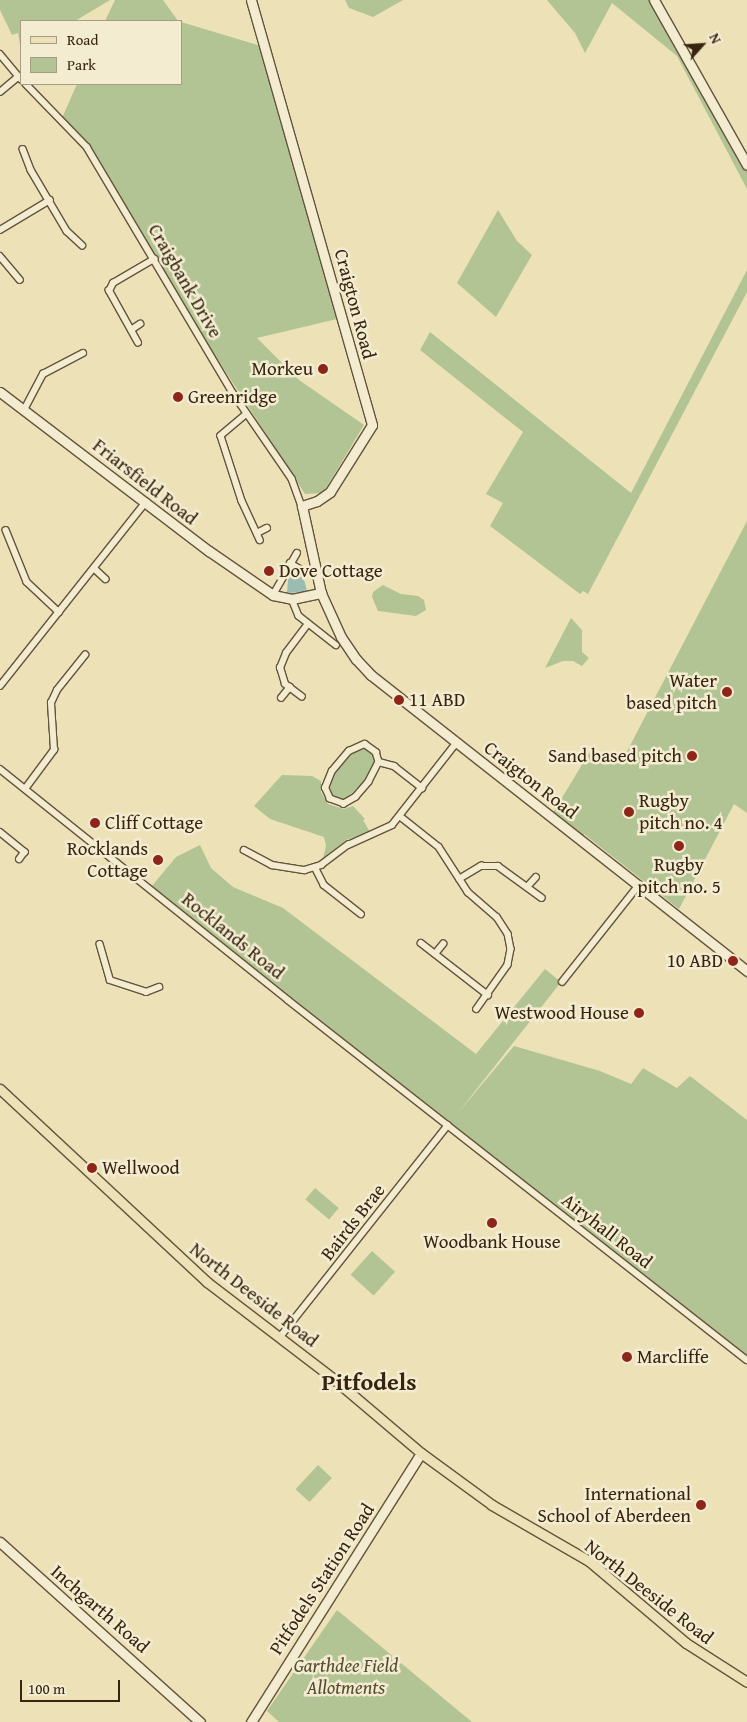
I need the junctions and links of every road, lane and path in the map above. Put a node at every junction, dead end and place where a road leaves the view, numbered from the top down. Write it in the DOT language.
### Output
graph roads {
  1 [pos="251,0"];
  2 [pos="654,0"];
  3 [pos="0,54"];
  4 [pos="20,78"];
  5 [pos="27,85"];
  6 [pos="0,92"];
  7 [pos="23,149"];
  8 [pos="747,165"];
  9 [pos="50,200"];
  10 [pos="0,230"];
  11 [pos="82,245"];
  12 [pos="0,256"];
  13 [pos="154,259"];
  14 [pos="20,280"];
  15 [pos="140,324"];
  16 [pos="131,330"];
  17 [pos="138,343"];
  18 [pos="82,353"];
  19 [pos="0,392"];
  20 [pos="24,410"];
  21 [pos="247,414"];
  22 [pos="146,502"];
  23 [pos="302,506"];
  24 [pos="267,528"];
  25 [pos="6,530"];
  26 [pos="257,533"];
  27 [pos="260,540"];
  28 [pos="297,552"];
  29 [pos="290,563"];
  30 [pos="94,568"];
  31 [pos="300,569"];
  32 [pos="106,578"];
  33 [pos="321,593"];
  34 [pos="273,594"];
  35 [pos="292,599"];
  36 [pos="59,612"];
  37 [pos="308,624"];
  38 [pos="336,646"];
  39 [pos="85,655"];
  40 [pos="0,686"];
  41 [pos="290,687"];
  42 [pos="302,697"];
  43 [pos="281,698"];
  44 [pos="457,742"];
  45 [pos="379,762"];
  46 [pos="0,769"];
  47 [pos="25,788"];
  48 [pos="422,788"];
  49 [pos="401,817"];
  50 [pos="0,832"];
  51 [pos="244,850"];
  52 [pos="20,859"];
  53 [pos="315,867"];
  54 [pos="536,877"];
  55 [pos="459,880"];
  56 [pos="639,885"];
  57 [pos="527,887"];
  58 [pos="542,898"];
  59 [pos="361,914"];
  60 [pos="421,943"];
  61 [pos="100,944"];
  62 [pos="443,944"];
  63 [pos="435,954"];
  64 [pos="747,971"];
  65 [pos="562,982"];
  66 [pos="159,986"];
  67 [pos="488,995"];
  68 [pos="477,1009"];
  69 [pos="0,1089"];
  70 [pos="448,1125"];
  71 [pos="280,1337"];
  72 [pos="747,1360"];
  73 [pos="421,1453"];
  74 [pos="0,1542"];
  75 [pos="747,1682"];
  76 [pos="200,1722"];
  77 [pos="250,1722"];
  1 -- 23 [label="street, Craigton Road"];
  2 -- 8 [label="street"];
  3 -- 4 [label="street"];
  4 -- 6 [label="street"];
  5 -- 13 [label="street, Craigbank Drive"];
  7 -- 9 [label="street"];
  9 -- 10 [label="street"];
  9 -- 11 [label="street"];
  12 -- 14 [label="street"];
  13 -- 16 [label="street"];
  13 -- 21 [label="street, Craigbank Drive"];
  15 -- 16 [label="street"];
  16 -- 17 [label="street"];
  18 -- 20 [label="street"];
  19 -- 20 [label="street, Friarsfield Road"];
  20 -- 22 [label="street, Friarsfield Road"];
  21 -- 23 [label="street, Craigbank Drive"];
  21 -- 26 [label="street"];
  22 -- 30 [label="street"];
  22 -- 34 [label="street, Friarsfield Road"];
  23 -- 33 [label="street, Craigton Road"];
  24 -- 26 [label="street"];
  25 -- 36 [label="street"];
  26 -- 27 [label="street"];
  28 -- 29 [label="street"];
  29 -- 31 [label="street"];
  29 -- 34 [label="street"];
  30 -- 32 [label="street"];
  30 -- 36 [label="street"];
  33 -- 35 [label="street"];
  33 -- 44 [label="street, Craigton Road"];
  34 -- 35 [label="street"];
  35 -- 37 [label="street"];
  36 -- 40 [label="street"];
  37 -- 38 [label="street"];
  37 -- 41 [label="street"];
  39 -- 47 [label="street"];
  41 -- 42 [label="street"];
  41 -- 43 [label="street"];
  44 -- 48 [label="street"];
  44 -- 56 [label="street, Craigton Road"];
  45 -- 45 [label="street"];
  45 -- 48 [label="street"];
  46 -- 47 [label="street, Rocklands Road"];
  47 -- 70 [label="street, Rocklands Road"];
  48 -- 49 [label="street"];
  49 -- 53 [label="street"];
  49 -- 55 [label="street"];
  50 -- 52 [label="street"];
  51 -- 53 [label="street"];
  53 -- 59 [label="street"];
  54 -- 57 [label="street"];
  55 -- 57 [label="street"];
  55 -- 67 [label="street"];
  56 -- 64 [label="street, Craigton Road"];
  56 -- 65 [label="street"];
  57 -- 58 [label="street"];
  60 -- 63 [label="street"];
  61 -- 66 [label="street"];
  62 -- 63 [label="street"];
  63 -- 67 [label="street"];
  67 -- 68 [label="street"];
  69 -- 71 [label="main road, North Deeside Road"];
  70 -- 71 [label="street, Bairds Brae"];
  70 -- 72 [label="street, Airyhall Road"];
  71 -- 73 [label="main road, North Deeside Road"];
  73 -- 75 [label="main road, North Deeside Road"];
  73 -- 77 [label="street, Pitfodels Station Road"];
  74 -- 76 [label="street, Inchgarth Road"];
}
